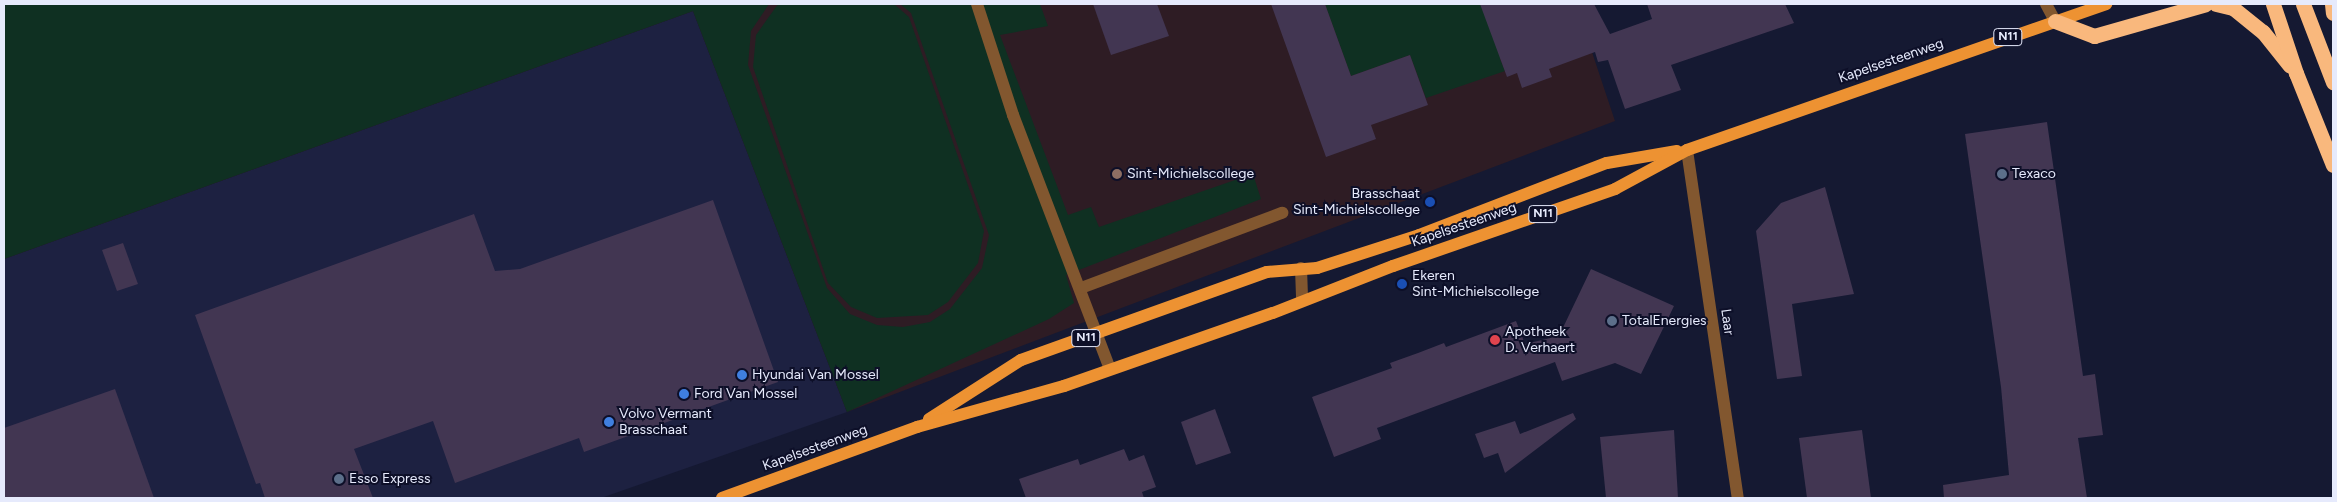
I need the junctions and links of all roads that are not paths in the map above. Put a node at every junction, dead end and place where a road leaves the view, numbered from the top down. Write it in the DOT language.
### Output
graph roads {
  1 [pos="977,4"];
  2 [pos="2046,4"];
  3 [pos="2106,4"];
  4 [pos="2206,4"];
  5 [pos="2216,4"];
  6 [pos="2273,4"];
  7 [pos="2303,4"];
  8 [pos="2332,4"];
  9 [pos="2333,13"];
  10 [pos="2056,21"];
  11 [pos="2296,73"];
  12 [pos="2333,82"];
  13 [pos="1687,150"];
  14 [pos="2333,165"];
  15 [pos="1282,213"];
  16 [pos="1301,268"];
  17 [pos="1081,288"];
  18 [pos="1302,298"];
  19 [pos="1099,333"];
  20 [pos="1110,369"];
  21 [pos="917,426"];
  22 [pos="722,498"];
  23 [pos="1738,498"];
  1 -- 17 [label="street"];
  2 -- 10 [label="street"];
  3 -- 10 [label="main road, Kapelsesteenweg / N11"];
  4 -- 10 [label="highway"];
  5 -- 11 [label="highway"];
  6 -- 11 [label="highway"];
  7 -- 12 [label="highway"];
  8 -- 9 [label="highway"];
  10 -- 13 [label="main road, Kapelsesteenweg / N11"];
  11 -- 14 [label="highway"];
  13 -- 16 [label="main road, Kapelsesteenweg / N11"];
  13 -- 18 [label="main road, Kapelsesteenweg / N11"];
  13 -- 23 [label="street, Laar"];
  15 -- 17 [label="street"];
  16 -- 18 [label="street"];
  16 -- 19 [label="main road, Kapelsesteenweg / N11"];
  17 -- 19 [label="street"];
  18 -- 20 [label="main road, Kapelsesteenweg / N11"];
  19 -- 20 [label="street"];
  19 -- 21 [label="main road, Kapelsesteenweg / N11"];
  20 -- 21 [label="main road, Kapelsesteenweg / N11"];
  21 -- 22 [label="main road, Kapelsesteenweg / N11"];
}
